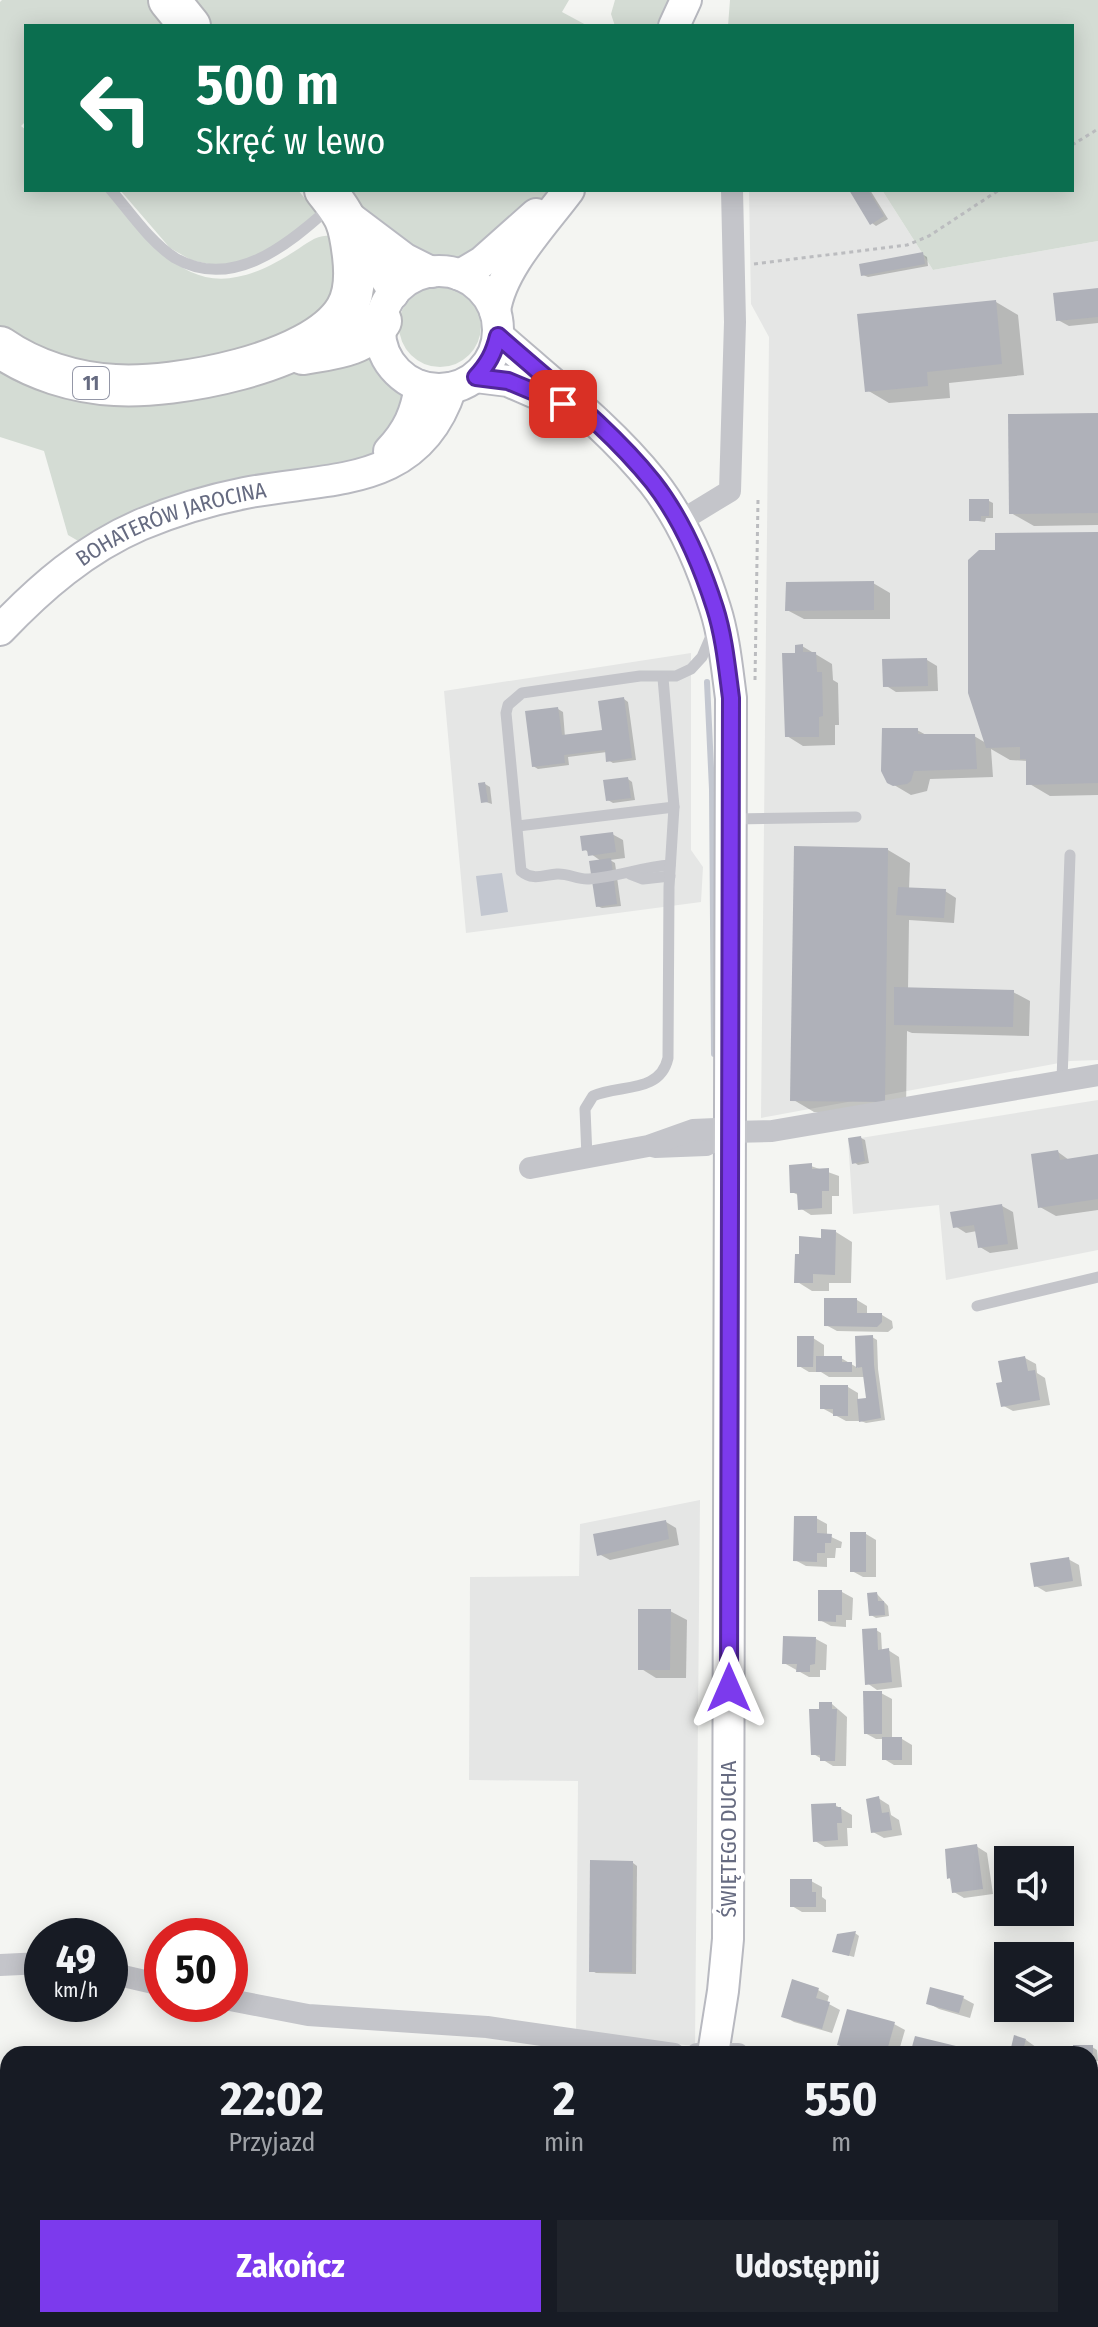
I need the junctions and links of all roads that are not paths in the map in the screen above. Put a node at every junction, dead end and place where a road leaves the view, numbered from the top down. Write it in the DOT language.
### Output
graph roads {
  1 [pos="169,0"];
  2 [pos="686,0"];
  3 [pos="188,24"];
  4 [pos="675,24"];
  5 [pos="113,192"];
  6 [pos="565,192"];
  7 [pos="566,192"];
  8 [pos="732,192"];
  9 [pos="335,202"];
  10 [pos="445,273"];
  11 [pos="387,307"];
  12 [pos="497,324"];
  13 [pos="0,347"];
  14 [pos="270,359"];
  15 [pos="464,382"];
  16 [pos="420,386"];
  17 [pos="591,419"];
  18 [pos="369,473"];
  19 [pos="679,522"];
  20 [pos="716,610"];
  21 [pos="0,630"];
  22 [pos="663,678"];
  23 [pos="674,807"];
  24 [pos="856,817"];
  25 [pos="732,819"];
  26 [pos="518,826"];
  27 [pos="1070,855"];
  28 [pos="670,870"];
  29 [pos="1098,1075"];
  30 [pos="1062,1080"];
  31 [pos="730,1132"];
  32 [pos="587,1157"];
  33 [pos="530,1168"];
  34 [pos="1098,1277"];
  35 [pos="977,1306"];
  36 [pos="24,1964"];
  37 [pos="0,1965"];
  38 [pos="248,2003"];
  39 [pos="619,2046"];
  40 [pos="716,2046"];
  1 -- 3 [label="highway"];
  2 -- 4 [label="main road"];
  5 -- 9 [label="lane"];
  6 -- 10 [label="main road"];
  7 -- 12 [label="main road"];
  8 -- 19 [label="street"];
  9 -- 10 [label="main road"];
  9 -- 11 [label="main road"];
  9 -- 14 [label="highway, 11"];
  10 -- 11 [label="main road"];
  10 -- 12 [label="main road"];
  11 -- 14 [label="highway, 11"];
  11 -- 16 [label="main road"];
  12 -- 15 [label="main road"];
  12 -- 17 [label="main road, ŚWIĘTEGO DUCHA"];
  13 -- 14 [label="highway, 11"];
  15 -- 16 [label="main road"];
  15 -- 17 [label="main road, ŚWIĘTEGO DUCHA"];
  15 -- 18 [label="main road, BOHATERÓW JAROCINA"];
  16 -- 18 [label="main road"];
  17 -- 19 [label="main road, ŚWIĘTEGO DUCHA"];
  18 -- 21 [label="main road, BOHATERÓW JAROCINA"];
  19 -- 20 [label="main road, ŚWIĘTEGO DUCHA"];
  20 -- 22 [label="lane"];
  20 -- 25 [label="main road, ŚWIĘTEGO DUCHA"];
  22 -- 23 [label="lane"];
  22 -- 26 [label="lane"];
  23 -- 26 [label="lane"];
  23 -- 28 [label="lane"];
  24 -- 25 [label="lane"];
  25 -- 31 [label="main road, ŚWIĘTEGO DUCHA"];
  26 -- 28 [label="lane"];
  27 -- 30 [label="lane"];
  28 -- 32 [label="lane"];
  29 -- 30 [label="street"];
  30 -- 31 [label="street"];
  31 -- 32 [label="street"];
  31 -- 40 [label="main road, ŚWIĘTEGO DUCHA"];
  32 -- 33 [label="street"];
  34 -- 35 [label="lane"];
  36 -- 37 [label="street"];
  38 -- 39 [label="street"];
}
